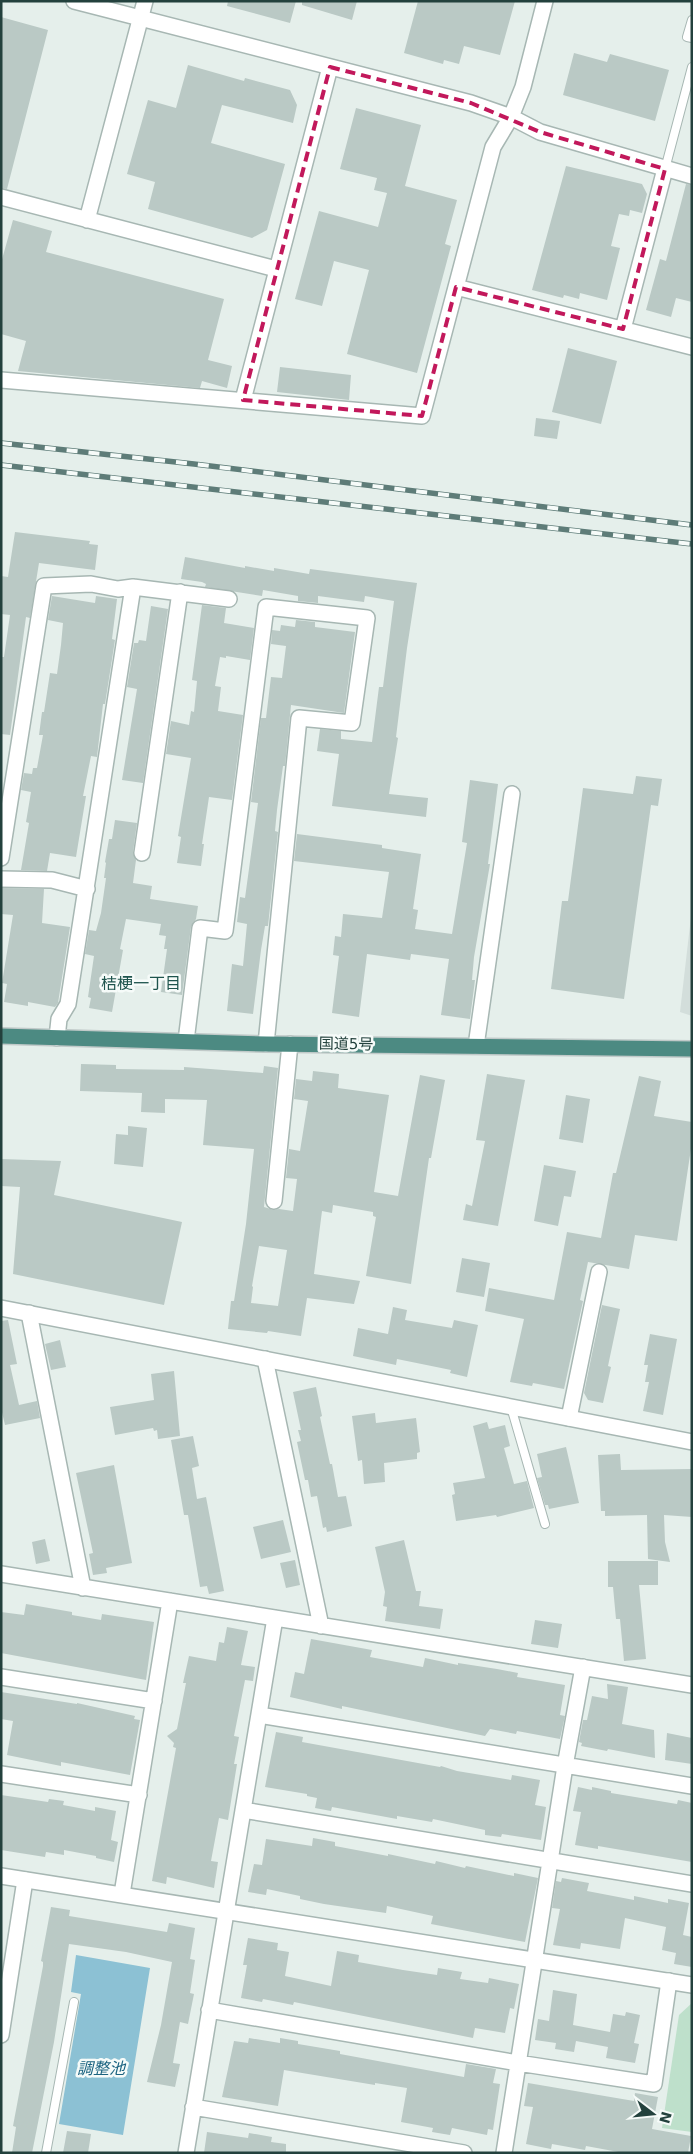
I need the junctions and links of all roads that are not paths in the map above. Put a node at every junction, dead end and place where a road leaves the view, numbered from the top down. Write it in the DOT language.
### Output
graph roads {
  1 [pos="74,1"];
  2 [pos="145,1"];
  3 [pos="545,1"];
  4 [pos="141,18"];
  5 [pos="692,20"];
  6 [pos="692,38"];
  7 [pos="330,67"];
  8 [pos="692,68"];
  9 [pos="511,117"];
  10 [pos="666,169"];
  11 [pos="692,176"];
  12 [pos="1,197"];
  13 [pos="87,220"];
  14 [pos="276,268"];
  15 [pos="456,287"];
  16 [pos="623,329"];
  17 [pos="692,347"];
  18 [pos="1,380"];
  19 [pos="243,400"];
  20 [pos="133,587"];
  21 [pos="180,592"];
  22 [pos="228,599"];
  23 [pos="512,794"];
  24 [pos="142,853"];
  25 [pos="1,858"];
  26 [pos="1,879"];
  27 [pos="87,889"];
  28 [pos="1,1036"];
  29 [pos="57,1038"];
  30 [pos="186,1041"];
  31 [pos="266,1044"];
  32 [pos="290,1044"];
  33 [pos="476,1046"];
  34 [pos="692,1048"];
  35 [pos="274,1201"];
  36 [pos="599,1272"];
  37 [pos="1,1308"];
  38 [pos="29,1313"];
  39 [pos="265,1359"];
  40 [pos="511,1407"];
  41 [pos="569,1418"];
  42 [pos="692,1442"];
  43 [pos="545,1524"];
  44 [pos="1,1574"];
  45 [pos="82,1588"];
  46 [pos="170,1601"];
  47 [pos="275,1618"];
  48 [pos="321,1626"];
  49 [pos="583,1667"];
  50 [pos="1,1677"];
  51 [pos="692,1685"];
  52 [pos="154,1701"];
  53 [pos="259,1715"];
  54 [pos="564,1766"];
  55 [pos="1,1774"];
  56 [pos="692,1786"];
  57 [pos="139,1795"];
  58 [pos="243,1810"];
  59 [pos="550,1861"];
  60 [pos="1,1876"];
  61 [pos="25,1880"];
  62 [pos="692,1884"];
  63 [pos="122,1894"];
  64 [pos="226,1911"];
  65 [pos="534,1959"];
  66 [pos="668,1982"];
  67 [pos="692,1985"];
  68 [pos="5,1986"];
  69 [pos="74,2002"];
  70 [pos="209,2010"];
  71 [pos="1,2035"];
  72 [pos="518,2063"];
  73 [pos="193,2108"];
  74 [pos="46,2153"];
  75 [pos="186,2153"];
  76 [pos="464,2153"];
  77 [pos="504,2153"];
  1 -- 4 [label="street"];
  2 -- 4 [label="street"];
  3 -- 9 [label="street"];
  4 -- 7 [label="street"];
  4 -- 13 [label="street"];
  5 -- 6 [label="lane"];
  7 -- 9 [label="street"];
  7 -- 14 [label="street"];
  8 -- 10 [label="lane"];
  9 -- 10 [label="street"];
  9 -- 15 [label="street"];
  10 -- 11 [label="street"];
  10 -- 16 [label="street"];
  12 -- 13 [label="street"];
  13 -- 14 [label="street"];
  14 -- 19 [label="street"];
  15 -- 16 [label="street"];
  15 -- 19 [label="street"];
  16 -- 17 [label="street"];
  18 -- 19 [label="street"];
  20 -- 21 [label="street"];
  20 -- 25 [label="street"];
  20 -- 27 [label="street"];
  21 -- 22 [label="street"];
  21 -- 24 [label="street"];
  23 -- 33 [label="street"];
  26 -- 27 [label="street"];
  27 -- 29 [label="street"];
  28 -- 29 [label="highway, 国道5号"];
  29 -- 30 [label="highway, 国道5号"];
  30 -- 31 [label="highway, 国道5号"];
  30 -- 31 [label="street"];
  31 -- 32 [label="highway, 国道5号"];
  32 -- 33 [label="highway, 国道5号"];
  32 -- 35 [label="street"];
  33 -- 34 [label="highway, 国道5号"];
  36 -- 41 [label="street"];
  37 -- 38 [label="street"];
  38 -- 39 [label="street"];
  38 -- 45 [label="street"];
  39 -- 40 [label="street"];
  39 -- 48 [label="street"];
  40 -- 41 [label="street"];
  40 -- 43 [label="lane"];
  41 -- 42 [label="street"];
  44 -- 45 [label="street"];
  45 -- 46 [label="street"];
  46 -- 47 [label="street"];
  46 -- 52 [label="street"];
  47 -- 48 [label="street"];
  47 -- 53 [label="street"];
  48 -- 49 [label="street"];
  49 -- 51 [label="street"];
  49 -- 54 [label="street"];
  50 -- 52 [label="street"];
  52 -- 57 [label="street"];
  53 -- 54 [label="street"];
  53 -- 58 [label="street"];
  54 -- 56 [label="street"];
  54 -- 59 [label="street"];
  55 -- 57 [label="street"];
  57 -- 63 [label="street"];
  58 -- 59 [label="street"];
  58 -- 64 [label="street"];
  59 -- 62 [label="street"];
  59 -- 65 [label="street"];
  60 -- 61 [label="street"];
  61 -- 63 [label="street"];
  61 -- 68 [label="street"];
  63 -- 64 [label="street"];
  64 -- 65 [label="street"];
  64 -- 70 [label="street"];
  65 -- 66 [label="street"];
  65 -- 72 [label="street"];
  66 -- 67 [label="street"];
  66 -- 72 [label="street"];
  68 -- 71 [label="street"];
  69 -- 74 [label="lane"];
  70 -- 72 [label="street"];
  70 -- 73 [label="street"];
  72 -- 77 [label="street"];
  73 -- 75 [label="street"];
  73 -- 76 [label="street"];
}
